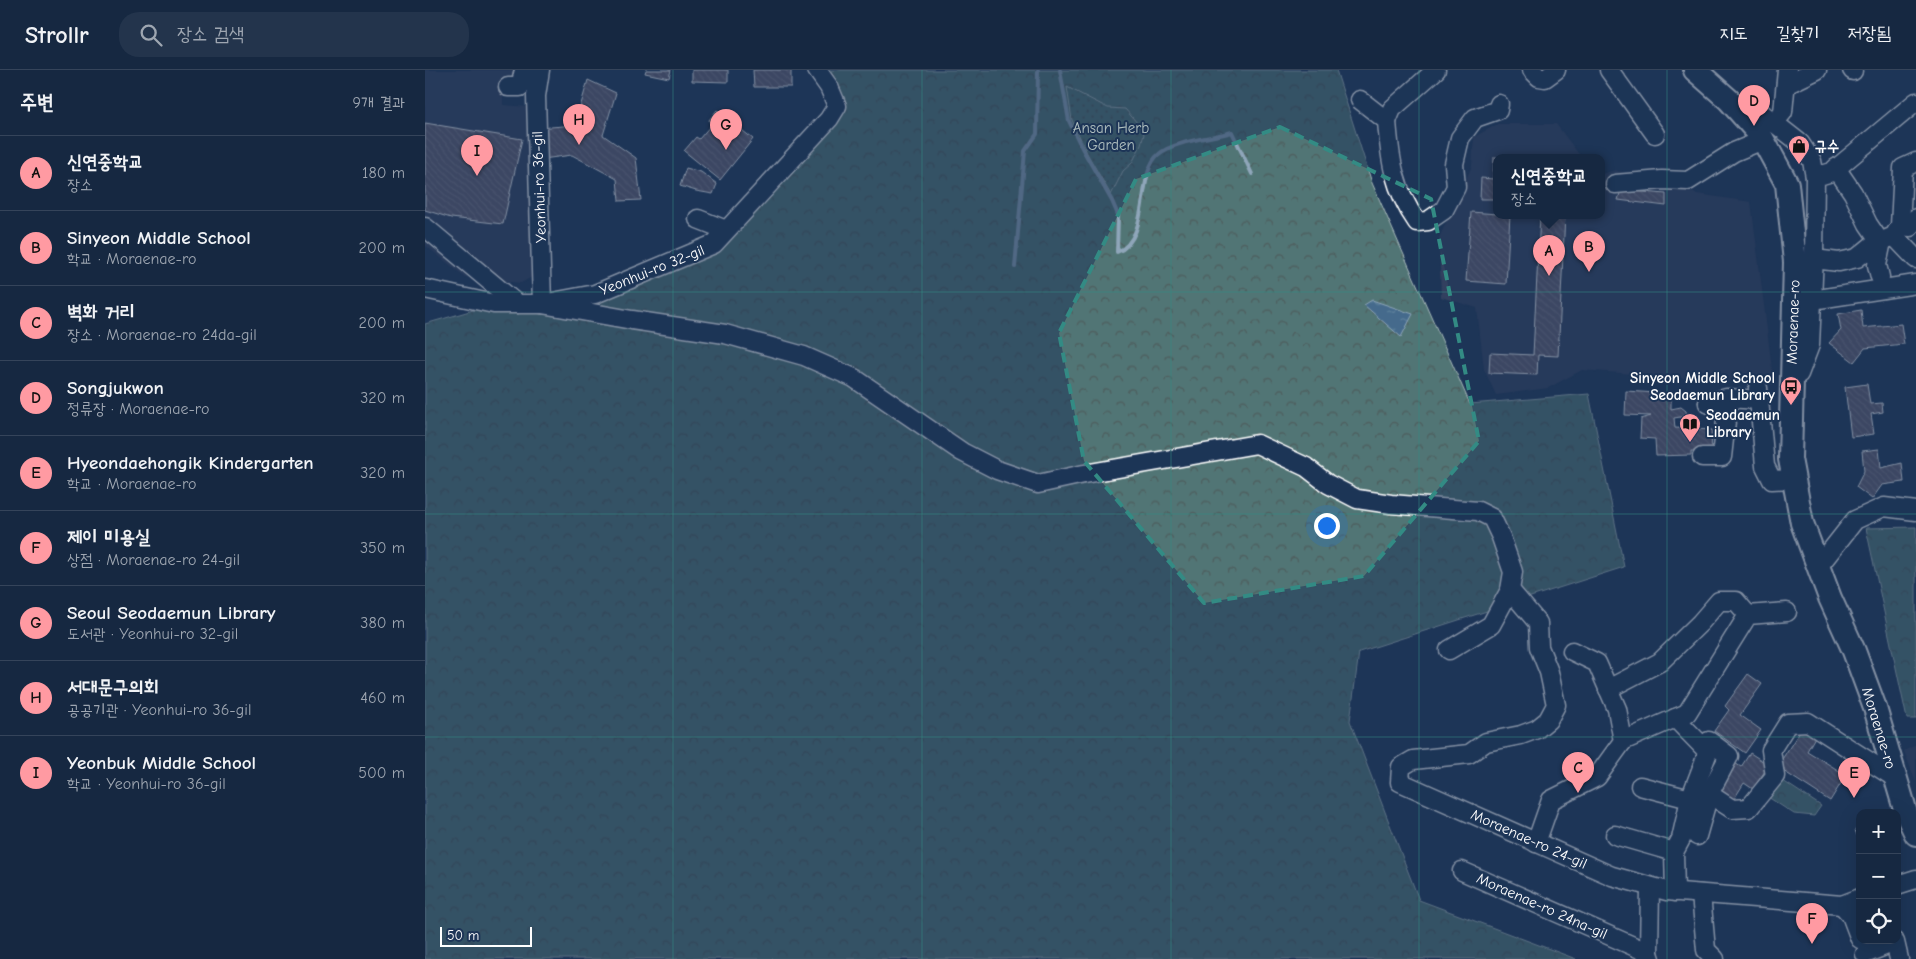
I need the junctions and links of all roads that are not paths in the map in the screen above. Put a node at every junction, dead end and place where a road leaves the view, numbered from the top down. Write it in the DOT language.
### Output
graph roads {
  1 [pos="524,70"];
  2 [pos="540,70"];
  3 [pos="817,70"];
  4 [pos="1436,70"];
  5 [pos="1532,70"];
  6 [pos="1556,70"];
  7 [pos="1609,70"];
  8 [pos="1695,70"];
  9 [pos="1817,70"];
  10 [pos="1787,78"];
  11 [pos="508,87"];
  12 [pos="1360,100"];
  13 [pos="1499,104"];
  14 [pos="1916,104"];
  15 [pos="1387,121"];
  16 [pos="1769,131"];
  17 [pos="1655,134"];
  18 [pos="1916,162"];
  19 [pos="1837,168"];
  20 [pos="1815,176"];
  21 [pos="1615,184"];
  22 [pos="1916,218"];
  23 [pos="698,219"];
  24 [pos="425,227"];
  25 [pos="726,230"];
  26 [pos="1889,236"];
  27 [pos="1814,259"];
  28 [pos="1916,259"];
  29 [pos="1880,277"];
  30 [pos="1911,288"];
  31 [pos="425,289"];
  32 [pos="1812,300"];
  33 [pos="517,304"];
  34 [pos="542,304"];
  35 [pos="1802,374"];
  36 [pos="1702,457"];
  37 [pos="1793,478"];
  38 [pos="1916,511"];
  39 [pos="1819,567"];
  40 [pos="1510,590"];
  41 [pos="1787,612"];
  42 [pos="1748,615"];
  43 [pos="1449,650"];
  44 [pos="1572,651"];
  45 [pos="1608,689"];
  46 [pos="1675,718"];
  47 [pos="1623,741"];
  48 [pos="1709,741"];
  49 [pos="1895,778"];
  50 [pos="1640,786"];
  51 [pos="1709,794"];
  52 [pos="1690,799"];
  53 [pos="1916,834"];
  54 [pos="1615,835"];
  55 [pos="1697,836"];
  56 [pos="1536,843"];
  57 [pos="1674,852"];
  58 [pos="1462,871"];
  59 [pos="1916,879"];
  60 [pos="1901,884"];
  61 [pos="1650,887"];
  62 [pos="1675,892"];
  63 [pos="1701,894"];
  64 [pos="1857,899"];
  65 [pos="1842,905"];
  66 [pos="1863,948"];
  67 [pos="1650,956"];
  68 [pos="1715,959"];
  69 [pos="1899,959"];
  1 -- 11 [label="street"];
  2 -- 34 [label="street, Yeonhui-ro 36-gil"];
  3 -- 25 [label="street, Yeonhui-ro 32-gil"];
  4 -- 15 [label="street"];
  5 -- 6 [label="street"];
  7 -- 17 [label="street"];
  8 -- 16 [label="main road, Moraenae-ro"];
  9 -- 10 [label="street"];
  10 -- 16 [label="street"];
  12 -- 15 [label="street"];
  13 -- 15 [label="street"];
  14 -- 19 [label="street"];
  16 -- 20 [label="street"];
  16 -- 21 [label="street"];
  16 -- 35 [label="main road, Moraenae-ro"];
  18 -- 26 [label="street"];
  19 -- 20 [label="street"];
  19 -- 26 [label="street"];
  20 -- 27 [label="street"];
  22 -- 26 [label="street"];
  23 -- 25 [label="street"];
  24 -- 33 [label="street"];
  25 -- 34 [label="street, Yeonhui-ro 32-gil"];
  26 -- 27 [label="street"];
  26 -- 28 [label="street"];
  26 -- 29 [label="street"];
  27 -- 32 [label="street"];
  30 -- 32 [label="street"];
  31 -- 33 [label="street, Yeonhui-ro 32-gil"];
  32 -- 35 [label="street"];
  33 -- 34 [label="street, Yeonhui-ro 32-gil"];
  34 -- 40 [label="street"];
  35 -- 37 [label="main road, Moraenae-ro"];
  36 -- 37 [label="street"];
  37 -- 39 [label="main road, Moraenae-ro"];
  38 -- 39 [label="street"];
  39 -- 49 [label="main road, Moraenae-ro"];
  40 -- 43 [label="street"];
  40 -- 56 [label="street, Moraenae-ro 24-gil"];
  41 -- 42 [label="street"];
  42 -- 45 [label="street"];
  42 -- 46 [label="street"];
  44 -- 45 [label="street"];
  45 -- 47 [label="street"];
  46 -- 47 [label="street"];
  46 -- 52 [label="street"];
  47 -- 56 [label="street"];
  48 -- 51 [label="street"];
  49 -- 51 [label="street"];
  49 -- 53 [label="main road, Moraenae-ro"];
  50 -- 52 [label="street"];
  51 -- 55 [label="street"];
  52 -- 57 [label="street"];
  54 -- 57 [label="street"];
  56 -- 61 [label="street, Moraenae-ro 24-gil"];
  57 -- 62 [label="street"];
  58 -- 67 [label="street, Moraenae-ro 24na-gil"];
  59 -- 60 [label="street"];
  61 -- 62 [label="street, Moraenae-ro 24-gil"];
  61 -- 67 [label="street, Moraenae-ro 24na-gil"];
  62 -- 63 [label="street, Moraenae-ro 24-gil"];
  63 -- 65 [label="street, Moraenae-ro 24-gil"];
  63 -- 68 [label="street"];
  64 -- 65 [label="street, Moraenae-ro 24-gil"];
  65 -- 66 [label="street"];
  66 -- 69 [label="street"];
}
